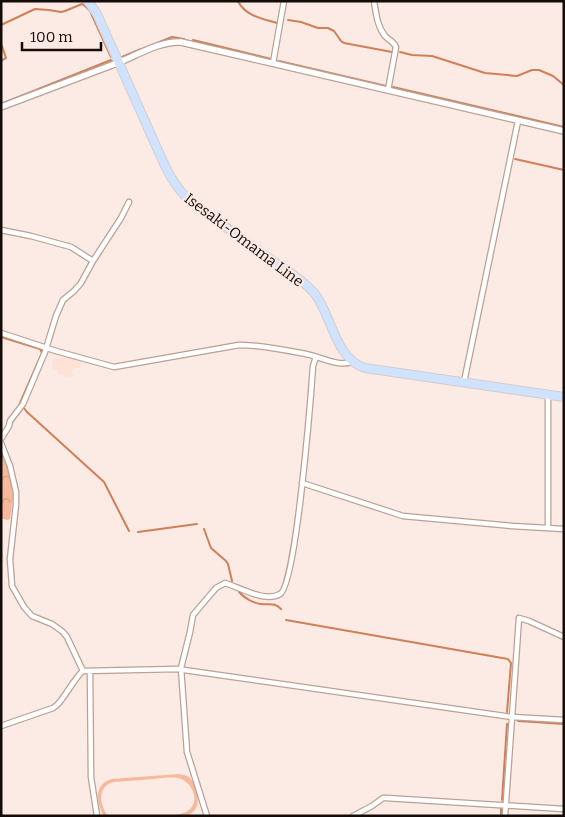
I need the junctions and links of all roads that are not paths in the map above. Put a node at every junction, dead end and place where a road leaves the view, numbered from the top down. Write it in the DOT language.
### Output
graph roads {
  1 [pos="88,1"];
  2 [pos="284,1"];
  3 [pos="374,1"];
  4 [pos="118,62"];
  5 [pos="273,63"];
  6 [pos="388,90"];
  7 [pos="1,107"];
  8 [pos="518,121"];
  9 [pos="564,131"];
  10 [pos="130,202"];
  11 [pos="1,230"];
  12 [pos="93,261"];
  13 [pos="1,334"];
  14 [pos="47,347"];
  15 [pos="316,357"];
  16 [pos="352,362"];
  17 [pos="464,382"];
  18 [pos="548,394"];
  19 [pos="564,397"];
  20 [pos="1,439"];
  21 [pos="1,443"];
  22 [pos="302,483"];
  23 [pos="548,527"];
  24 [pos="564,529"];
  25 [pos="564,636"];
  26 [pos="181,670"];
  27 [pos="83,671"];
  28 [pos="90,671"];
  29 [pos="512,717"];
  30 [pos="564,720"];
  31 [pos="1,726"];
  32 [pos="505,805"];
  33 [pos="564,809"];
  34 [pos="97,816"];
  35 [pos="208,816"];
  36 [pos="353,816"];
  37 [pos="504,816"];
  1 -- 4 [label="main road, Isesaki-Omama Line"];
  2 -- 5 [label="street"];
  3 -- 6 [label="street"];
  4 -- 5 [label="street"];
  4 -- 7 [label="street"];
  4 -- 16 [label="main road, Isesaki-Omama Line"];
  5 -- 6 [label="street"];
  6 -- 8 [label="street"];
  8 -- 9 [label="street"];
  8 -- 17 [label="street"];
  10 -- 12 [label="street"];
  11 -- 12 [label="street"];
  12 -- 14 [label="street"];
  13 -- 14 [label="street"];
  14 -- 15 [label="street"];
  14 -- 20 [label="street"];
  15 -- 16 [label="street"];
  15 -- 22 [label="street"];
  16 -- 17 [label="main road"];
  17 -- 18 [label="main road"];
  18 -- 19 [label="main road"];
  18 -- 23 [label="street"];
  21 -- 27 [label="street"];
  22 -- 23 [label="street"];
  22 -- 26 [label="street"];
  23 -- 24 [label="street"];
  25 -- 29 [label="street"];
  26 -- 28 [label="street"];
  26 -- 29 [label="street"];
  26 -- 35 [label="street"];
  27 -- 28 [label="street"];
  27 -- 31 [label="street"];
  28 -- 34 [label="street"];
  29 -- 30 [label="street"];
  29 -- 32 [label="street"];
  32 -- 33 [label="street"];
  32 -- 36 [label="street"];
  32 -- 37 [label="street"];
}
